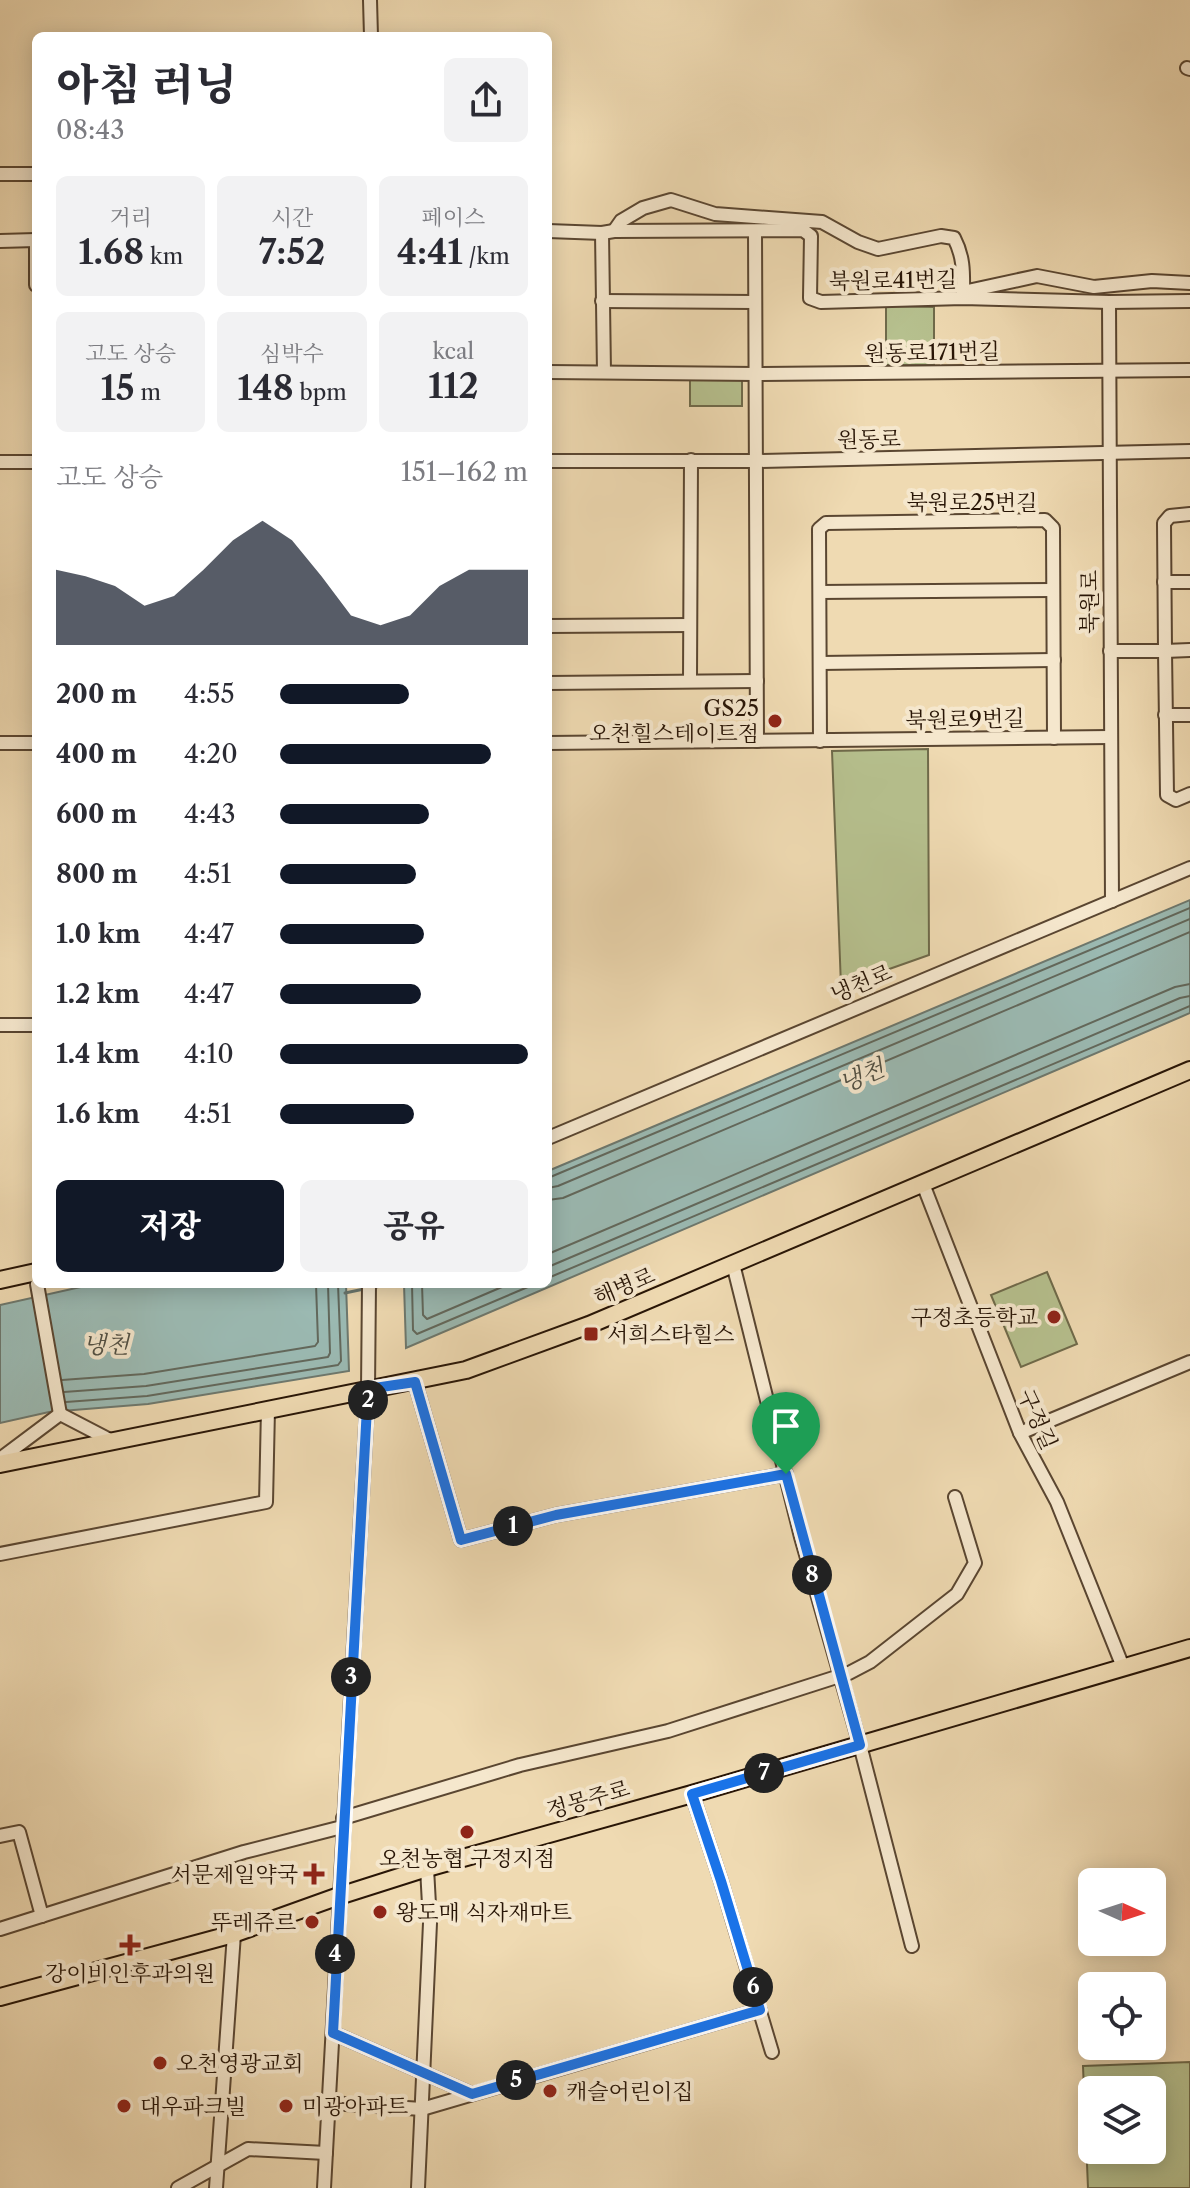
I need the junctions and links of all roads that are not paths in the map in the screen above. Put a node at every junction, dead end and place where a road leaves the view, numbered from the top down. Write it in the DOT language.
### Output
graph roads {
  1 [pos="370,0"];
  2 [pos="371,32"];
  3 [pos="0,174"];
  4 [pos="32,174"];
  5 [pos="552,231"];
  6 [pos="608,232"];
  7 [pos="755,232"];
  8 [pos="32,240"];
  9 [pos="0,241"];
  10 [pos="1190,283"];
  11 [pos="963,295"];
  12 [pos="602,301"];
  13 [pos="1190,301"];
  14 [pos="755,302"];
  15 [pos="1109,302"];
  16 [pos="1190,370"];
  17 [pos="1109,371"];
  18 [pos="552,372"];
  19 [pos="604,372"];
  20 [pos="755,374"];
  21 [pos="1190,451"];
  22 [pos="1109,453"];
  23 [pos="691,460"];
  24 [pos="552,461"];
  25 [pos="757,461"];
  26 [pos="0,462"];
  27 [pos="32,462"];
  28 [pos="1190,514"];
  29 [pos="1164,582"];
  30 [pos="1190,582"];
  31 [pos="1052,590"];
  32 [pos="820,592"];
  33 [pos="690,625"];
  34 [pos="552,626"];
  35 [pos="1190,650"];
  36 [pos="1110,651"];
  37 [pos="1165,651"];
  38 [pos="1054,660"];
  39 [pos="820,663"];
  40 [pos="690,680"];
  41 [pos="757,681"];
  42 [pos="552,683"];
  43 [pos="1165,715"];
  44 [pos="1190,715"];
  45 [pos="1110,737"];
  46 [pos="1054,738"];
  47 [pos="757,741"];
  48 [pos="820,741"];
  49 [pos="0,743"];
  50 [pos="32,743"];
  51 [pos="552,743"];
  52 [pos="1190,794"];
  53 [pos="1190,868"];
  54 [pos="1112,901"];
  55 [pos="0,1025"];
  56 [pos="32,1025"];
  57 [pos="1190,1070"];
  58 [pos="552,1136"];
  59 [pos="923,1184"];
  60 [pos="733,1264"];
  61 [pos="32,1279"];
  62 [pos="0,1280"];
  63 [pos="38,1288"];
  64 [pos="369,1288"];
  65 [pos="1190,1362"];
  66 [pos="415,1382"];
  67 [pos="368,1389"];
  68 [pos="268,1409"];
  69 [pos="59,1413"];
  70 [pos="1020,1433"];
  71 [pos="112,1441"];
  72 [pos="0,1462"];
  73 [pos="786,1474"];
  74 [pos="955,1497"];
  75 [pos="0,1554"];
  76 [pos="1190,1648"];
  77 [pos="1123,1667"];
  78 [pos="840,1675"];
  79 [pos="860,1745"];
  80 [pos="692,1794"];
  81 [pos="343,1822"];
  82 [pos="0,1836"];
  83 [pos="427,1868"];
  84 [pos="339,1896"];
  85 [pos="42,1916"];
  86 [pos="0,1929"];
  87 [pos="234,1934"];
  88 [pos="912,1946"];
  89 [pos="0,1997"];
  90 [pos="760,2010"];
  91 [pos="333,2033"];
  92 [pos="772,2052"];
  93 [pos="423,2073"];
  94 [pos="472,2094"];
  95 [pos="330,2103"];
  96 [pos="422,2109"];
  97 [pos="326,2153"];
  98 [pos="217,2169"];
  99 [pos="178,2188"];
  100 [pos="216,2188"];
  101 [pos="324,2188"];
  102 [pos="418,2188"];
  1 -- 2 [label="street"];
  3 -- 4 [label="street"];
  5 -- 6 [label="street, 북원로41번길"];
  6 -- 7 [label="street, 북원로41번길"];
  6 -- 11 [label="street"];
  6 -- 12 [label="street"];
  7 -- 11 [label="street, 북원로41번길"];
  7 -- 14 [label="street"];
  8 -- 9 [label="street"];
  10 -- 11 [label="street"];
  11 -- 15 [label="street, 북원로41번길"];
  12 -- 14 [label="street"];
  12 -- 19 [label="street"];
  13 -- 15 [label="street, 북원로41번길"];
  14 -- 20 [label="street"];
  15 -- 17 [label="street, 북원로"];
  16 -- 17 [label="street, 원동로171번길"];
  17 -- 20 [label="street, 원동로171번길"];
  17 -- 22 [label="street, 북원로"];
  18 -- 19 [label="street, 원동로171번길"];
  19 -- 20 [label="street, 원동로171번길"];
  20 -- 25 [label="street"];
  21 -- 22 [label="street, 원동로"];
  22 -- 25 [label="street, 원동로"];
  22 -- 36 [label="street, 북원로"];
  23 -- 24 [label="street, 원동로"];
  23 -- 25 [label="street, 원동로"];
  23 -- 33 [label="street"];
  25 -- 41 [label="street"];
  26 -- 27 [label="street"];
  28 -- 29 [label="street"];
  29 -- 30 [label="street"];
  29 -- 37 [label="street"];
  31 -- 32 [label="street"];
  31 -- 32 [label="street, 북원로25번길"];
  31 -- 38 [label="street, 북원로25번길"];
  32 -- 39 [label="street"];
  33 -- 34 [label="street"];
  33 -- 40 [label="street"];
  35 -- 37 [label="street"];
  36 -- 37 [label="street"];
  36 -- 45 [label="street, 북원로"];
  37 -- 43 [label="street"];
  38 -- 39 [label="street"];
  38 -- 46 [label="street, 북원로25번길"];
  39 -- 48 [label="street"];
  40 -- 41 [label="street"];
  40 -- 42 [label="street"];
  41 -- 47 [label="street"];
  43 -- 44 [label="street"];
  43 -- 52 [label="street"];
  45 -- 46 [label="street, 북원로9번길"];
  45 -- 54 [label="street, 북원로"];
  46 -- 48 [label="street, 북원로9번길"];
  47 -- 48 [label="street, 북원로9번길"];
  47 -- 51 [label="street, 북원로9번길"];
  49 -- 50 [label="street"];
  53 -- 54 [label="street, 냉천로"];
  54 -- 58 [label="street, 냉천로"];
  55 -- 56 [label="street"];
  57 -- 59 [label="main road, 해병로"];
  59 -- 60 [label="main road, 해병로"];
  59 -- 70 [label="street, 구정길"];
  60 -- 66 [label="main road, 해병로"];
  60 -- 73 [label="street"];
  61 -- 62 [label="main road"];
  63 -- 69 [label="street"];
  64 -- 67 [label="street"];
  65 -- 70 [label="street"];
  66 -- 67 [label="main road, 해병로"];
  66 -- 73 [label="street"];
  67 -- 68 [label="main road, 해병로"];
  67 -- 81 [label="street"];
  68 -- 71 [label="main road, 해병로"];
  68 -- 75 [label="street"];
  69 -- 71 [label="street"];
  69 -- 72 [label="street"];
  70 -- 77 [label="street, 구정길"];
  71 -- 72 [label="main road, 해병로"];
  73 -- 78 [label="street"];
  74 -- 78 [label="street"];
  76 -- 77 [label="main road, 정몽주로"];
  77 -- 79 [label="main road, 정몽주로"];
  78 -- 79 [label="street"];
  78 -- 81 [label="street"];
  79 -- 80 [label="main road, 정몽주로"];
  79 -- 88 [label="street"];
  80 -- 83 [label="main road, 정몽주로"];
  80 -- 90 [label="street"];
  81 -- 84 [label="street"];
  81 -- 85 [label="street"];
  82 -- 85 [label="street"];
  83 -- 84 [label="main road, 정몽주로"];
  83 -- 93 [label="street"];
  84 -- 87 [label="main road, 정몽주로"];
  84 -- 91 [label="street"];
  85 -- 86 [label="street"];
  87 -- 89 [label="main road, 정몽주로"];
  87 -- 98 [label="street"];
  90 -- 92 [label="street"];
  90 -- 94 [label="street"];
  91 -- 93 [label="street"];
  91 -- 95 [label="street"];
  93 -- 94 [label="street"];
  93 -- 96 [label="street"];
  94 -- 96 [label="street"];
  95 -- 96 [label="street"];
  95 -- 97 [label="street"];
  96 -- 102 [label="street"];
  97 -- 98 [label="street"];
  97 -- 101 [label="street"];
  98 -- 99 [label="street"];
  98 -- 100 [label="street"];
}
